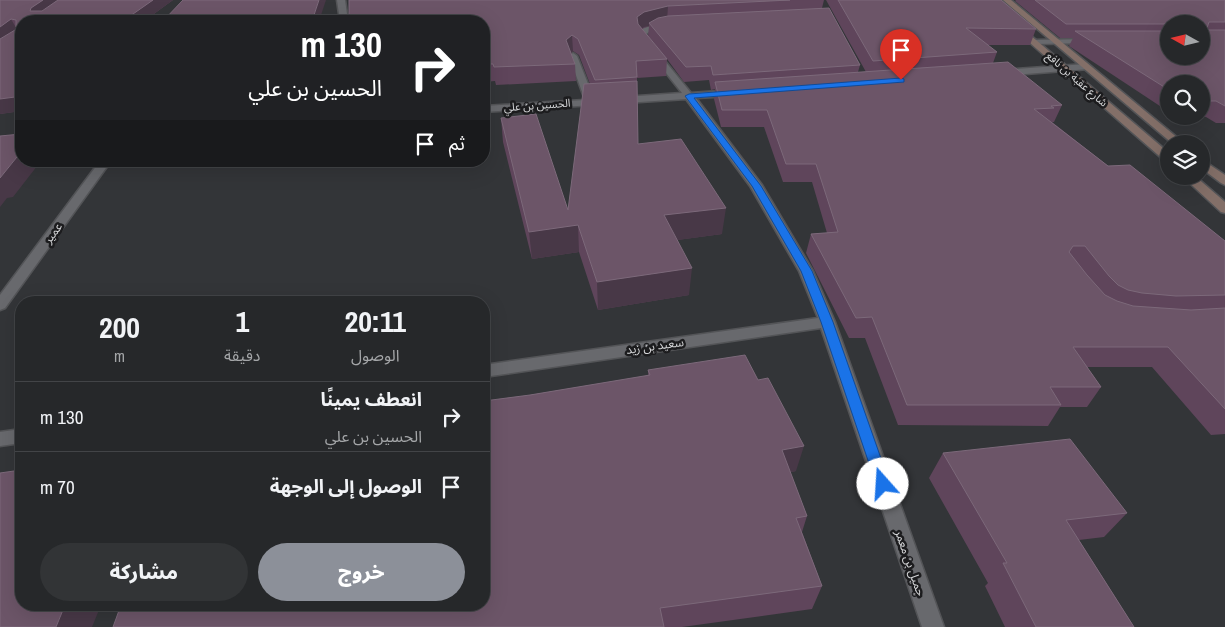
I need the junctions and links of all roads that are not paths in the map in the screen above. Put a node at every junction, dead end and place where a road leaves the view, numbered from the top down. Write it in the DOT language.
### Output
graph roads {
  1 [pos="341,0"];
  2 [pos="347,0"];
  3 [pos="985,0"];
  4 [pos="1007,0"];
  5 [pos="343,15"];
  6 [pos="677,24"];
  7 [pos="1095,41"];
  8 [pos="1034,42"];
  9 [pos="1058,42"];
  10 [pos="573,56"];
  11 [pos="1086,67"];
  12 [pos="1065,68"];
  13 [pos="989,74"];
  14 [pos="747,92"];
  15 [pos="689,96"];
  16 [pos="590,101"];
  17 [pos="490,109"];
  18 [pos="1169,135"];
  19 [pos="1160,151"];
  20 [pos="102,167"];
  21 [pos="1210,169"];
  22 [pos="1225,181"];
  23 [pos="1198,185"];
  24 [pos="1225,209"];
  25 [pos="0,305"];
  26 [pos="827,322"];
  27 [pos="490,369"];
  28 [pos="15,437"];
  29 [pos="0,439"];
  30 [pos="933,627"];
  1 -- 2 [label="street"];
  1 -- 5 [label="street"];
  3 -- 8 [label="street, شارع عقبة بن نافع"];
  4 -- 9 [label="street, شارع عقبة بن نافع"];
  6 -- 15 [label="street, جميل بن معمر"];
  7 -- 9 [label="street"];
  8 -- 9 [label="street"];
  8 -- 12 [label="street, شارع عقبة بن نافع"];
  9 -- 11 [label="street, شارع عقبة بن نافع"];
  10 -- 16 [label="street, الحسين بن علي"];
  11 -- 12 [label="street"];
  11 -- 18 [label="street, شارع عقبة بن نافع"];
  12 -- 13 [label="street"];
  12 -- 19 [label="street, شارع عقبة بن نافع"];
  14 -- 15 [label="street, الحسين بن علي"];
  15 -- 16 [label="street, الحسين بن علي"];
  15 -- 26 [label="street, جميل بن معمر"];
  16 -- 17 [label="street, الحسين بن علي"];
  20 -- 25 [label="street, عمير"];
  21 -- 22 [label="street"];
  23 -- 24 [label="street"];
  26 -- 27 [label="street, سعيد بن زيد"];
  26 -- 30 [label="street, جميل بن معمر"];
  28 -- 29 [label="street"];
}
